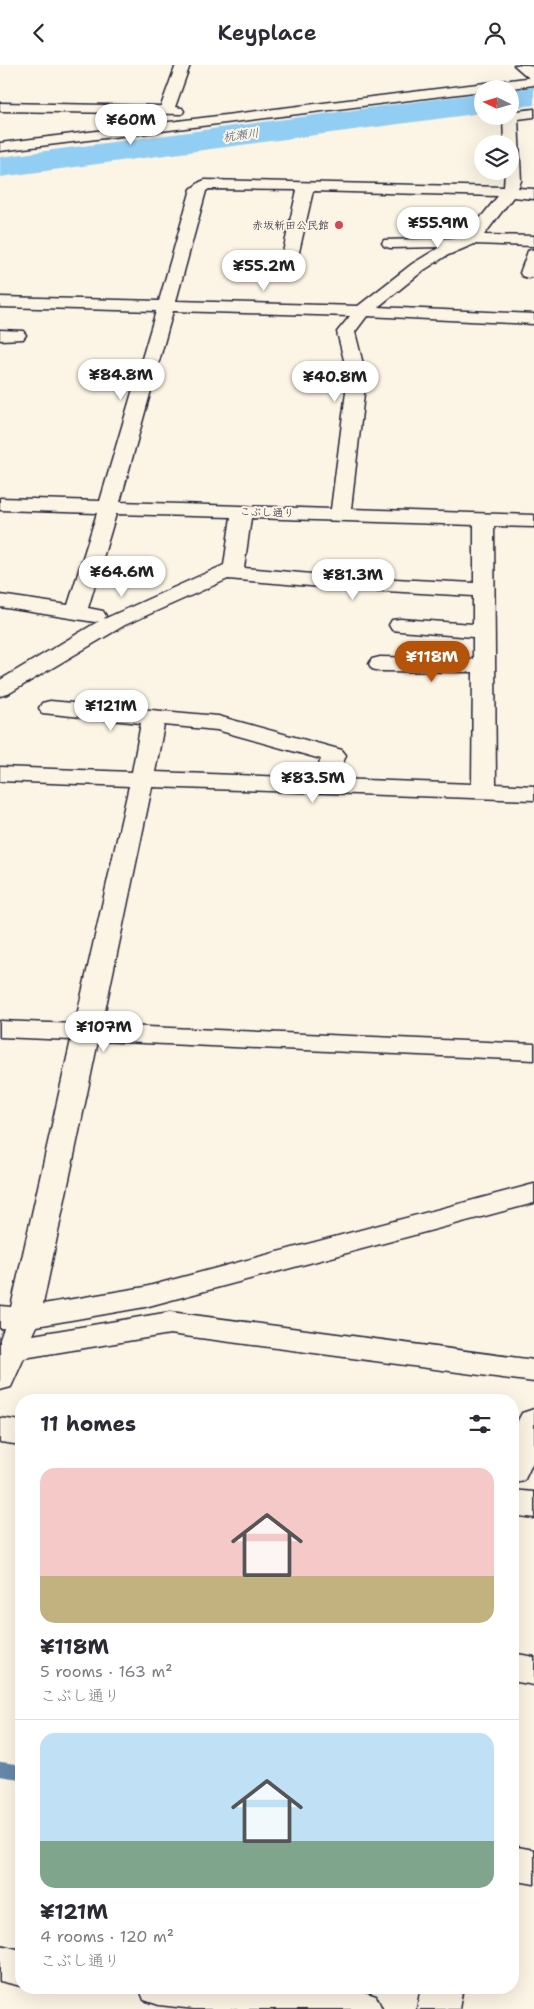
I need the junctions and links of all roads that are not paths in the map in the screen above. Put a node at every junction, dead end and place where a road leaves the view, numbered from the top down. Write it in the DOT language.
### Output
graph roads {
  1 [pos="183,65"];
  2 [pos="521,65"];
  3 [pos="489,72"];
  4 [pos="534,75"];
  5 [pos="498,80"];
  6 [pos="534,81"];
  7 [pos="519,84"];
  8 [pos="474,91"];
  9 [pos="0,107"];
  10 [pos="166,111"];
  11 [pos="519,113"];
  12 [pos="534,115"];
  13 [pos="258,116"];
  14 [pos="511,125"];
  15 [pos="0,147"];
  16 [pos="306,186"];
  17 [pos="510,191"];
  18 [pos="534,194"];
  19 [pos="405,231"];
  20 [pos="470,239"];
  21 [pos="534,241"];
  22 [pos="390,243"];
  23 [pos="290,252"];
  24 [pos="534,253"];
  25 [pos="528,273"];
  26 [pos="0,302"];
  27 [pos="166,305"];
  28 [pos="362,311"];
  29 [pos="534,319"];
  30 [pos="0,504"];
  31 [pos="108,507"];
  32 [pos="242,512"];
  33 [pos="340,514"];
  34 [pos="484,520"];
  35 [pos="534,521"];
  36 [pos="224,572"];
  37 [pos="484,590"];
  38 [pos="0,601"];
  39 [pos="76,613"];
  40 [pos="117,620"];
  41 [pos="400,625"];
  42 [pos="484,631"];
  43 [pos="380,664"];
  44 [pos="485,666"];
  45 [pos="0,689"];
  46 [pos="50,708"];
  47 [pos="154,717"];
  48 [pos="0,774"];
  49 [pos="142,779"];
  50 [pos="323,785"];
  51 [pos="484,791"];
  52 [pos="534,793"];
  53 [pos="0,1029"];
  54 [pos="87,1032"];
  55 [pos="534,1052"];
  56 [pos="534,1193"];
  57 [pos="12,1318"];
  58 [pos="12,1349"];
  59 [pos="534,1371"];
  60 [pos="0,1379"];
  61 [pos="534,1421"];
  62 [pos="0,1430"];
  63 [pos="15,1432"];
  64 [pos="519,1456"];
  65 [pos="519,1502"];
  66 [pos="534,1505"];
  67 [pos="519,1668"];
  68 [pos="534,1671"];
  69 [pos="519,1864"];
  70 [pos="534,1867"];
  71 [pos="0,1963"];
  72 [pos="15,1967"];
  73 [pos="223,1994"];
  74 [pos="441,1994"];
  75 [pos="361,2009"];
  76 [pos="438,2009"];
  1 -- 10 [label="street"];
  2 -- 4 [label="street"];
  3 -- 5 [label="street"];
  6 -- 7 [label="street"];
  8 -- 13 [label="street"];
  9 -- 10 [label="street"];
  10 -- 13 [label="street"];
  11 -- 12 [label="street"];
  13 -- 15 [label="street"];
  14 -- 17 [label="street"];
  16 -- 17 [label="street"];
  16 -- 23 [label="street"];
  16 -- 27 [label="street"];
  17 -- 18 [label="street"];
  17 -- 20 [label="street"];
  19 -- 20 [label="street"];
  20 -- 21 [label="street"];
  20 -- 22 [label="street"];
  20 -- 28 [label="street"];
  24 -- 25 [label="street"];
  26 -- 27 [label="street"];
  27 -- 28 [label="street"];
  27 -- 31 [label="street"];
  28 -- 29 [label="street"];
  28 -- 33 [label="street"];
  30 -- 31 [label="street, こぶし通り"];
  31 -- 32 [label="street, こぶし通り"];
  31 -- 39 [label="street"];
  32 -- 33 [label="street, こぶし通り"];
  32 -- 36 [label="street"];
  33 -- 34 [label="street, こぶし通り"];
  34 -- 35 [label="street, こぶし通り"];
  34 -- 37 [label="street"];
  36 -- 37 [label="street"];
  36 -- 40 [label="street"];
  37 -- 42 [label="street"];
  38 -- 39 [label="street"];
  39 -- 40 [label="street"];
  40 -- 45 [label="street"];
  41 -- 42 [label="street"];
  42 -- 44 [label="street"];
  43 -- 44 [label="street"];
  44 -- 51 [label="street"];
  46 -- 47 [label="street"];
  47 -- 49 [label="street"];
  47 -- 50 [label="street"];
  48 -- 49 [label="street"];
  49 -- 50 [label="street"];
  49 -- 54 [label="street"];
  50 -- 51 [label="street"];
  51 -- 52 [label="street"];
  53 -- 54 [label="street"];
  54 -- 55 [label="street"];
  54 -- 57 [label="street"];
  56 -- 57 [label="street"];
  57 -- 58 [label="street"];
  58 -- 59 [label="street"];
  58 -- 60 [label="street"];
  61 -- 64 [label="street"];
  62 -- 63 [label="street"];
  65 -- 66 [label="street"];
  67 -- 68 [label="street"];
  69 -- 70 [label="street"];
  71 -- 72 [label="street"];
  73 -- 75 [label="street"];
  74 -- 76 [label="street"];
}
